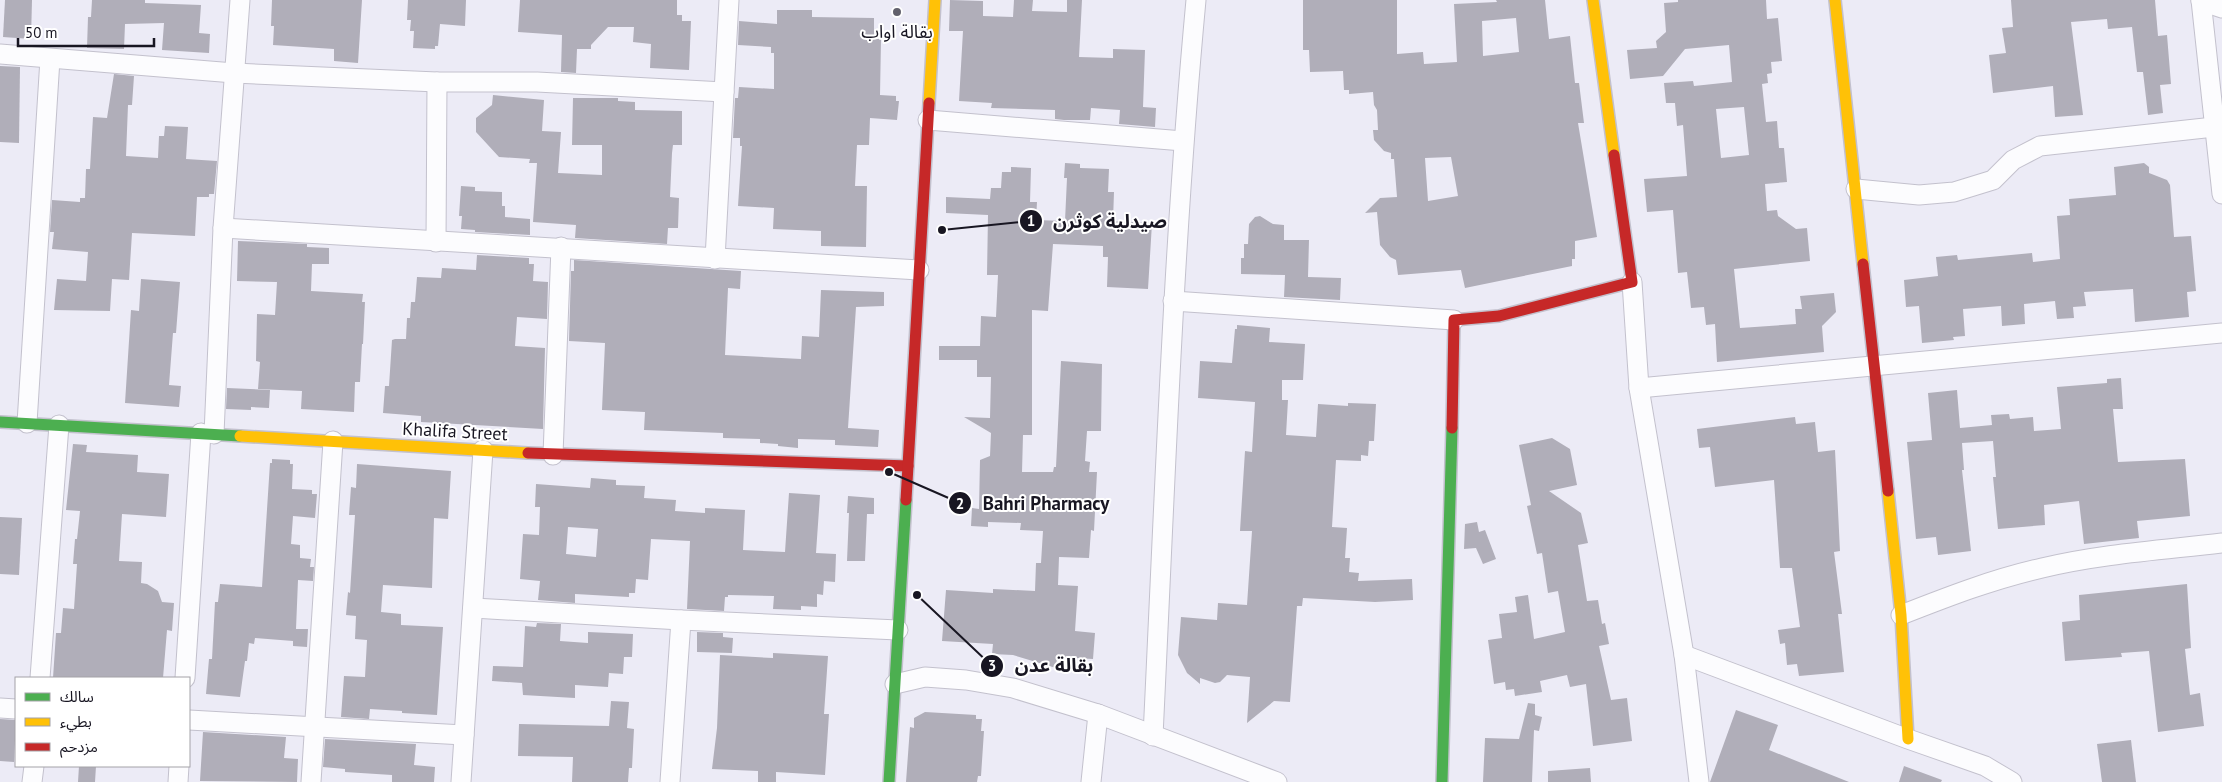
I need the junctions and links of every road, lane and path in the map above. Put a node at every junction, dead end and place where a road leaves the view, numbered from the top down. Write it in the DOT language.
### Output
graph roads {
  1 [pos="240,0"];
  2 [pos="729,0"];
  3 [pos="935,0"];
  4 [pos="1196,0"];
  5 [pos="1593,0"];
  6 [pos="1835,0"];
  7 [pos="2201,0"];
  8 [pos="2222,8"];
  9 [pos="0,54"];
  10 [pos="50,59"];
  11 [pos="234,73"];
  12 [pos="437,82"];
  13 [pos="724,92"];
  14 [pos="928,120"];
  15 [pos="2214,127"];
  16 [pos="1183,141"];
  17 [pos="1856,189"];
  18 [pos="2222,194"];
  19 [pos="223,228"];
  20 [pos="436,242"];
  21 [pos="561,247"];
  22 [pos="715,259"];
  23 [pos="919,270"];
  24 [pos="1632,282"];
  25 [pos="1173,301"];
  26 [pos="1454,320"];
  27 [pos="2222,333"];
  28 [pos="1876,364"];
  29 [pos="1640,388"];
  30 [pos="0,422"];
  31 [pos="27,423"];
  32 [pos="59,425"];
  33 [pos="208,434"];
  34 [pos="333,441"];
  35 [pos="483,450"];
  36 [pos="553,455"];
  37 [pos="908,466"];
  38 [pos="2222,543"];
  39 [pos="473,608"];
  40 [pos="1901,615"];
  41 [pos="681,620"];
  42 [pos="898,630"];
  43 [pos="1684,654"];
  44 [pos="40,677"];
  45 [pos="185,677"];
  46 [pos="895,684"];
  47 [pos="0,708"];
  48 [pos="15,709"];
  49 [pos="1098,714"];
  50 [pos="190,720"];
  51 [pos="314,727"];
  52 [pos="464,735"];
  53 [pos="1154,736"];
  54 [pos="1908,740"];
  55 [pos="34,767"];
  56 [pos="179,767"];
  57 [pos="1273,781"];
  58 [pos="32,782"];
  59 [pos="178,782"];
  60 [pos="311,782"];
  61 [pos="462,782"];
  62 [pos="670,782"];
  63 [pos="889,782"];
  64 [pos="1091,782"];
  65 [pos="1442,782"];
  66 [pos="1699,782"];
  67 [pos="2012,782"];
  1 -- 11 [label="street"];
  2 -- 13 [label="street"];
  3 -- 14 [label="street"];
  4 -- 16 [label="street"];
  5 -- 24 [label="street"];
  6 -- 17 [label="street"];
  7 -- 8 [label="street"];
  7 -- 15 [label="street"];
  9 -- 10 [label="street"];
  10 -- 11 [label="street"];
  10 -- 31 [label="street"];
  11 -- 12 [label="street"];
  11 -- 19 [label="street"];
  12 -- 13 [label="street"];
  12 -- 20 [label="street"];
  13 -- 22 [label="street"];
  14 -- 16 [label="street"];
  14 -- 23 [label="street"];
  15 -- 17 [label="street"];
  15 -- 18 [label="street"];
  16 -- 25 [label="street"];
  17 -- 28 [label="street"];
  19 -- 20 [label="street"];
  19 -- 33 [label="street"];
  20 -- 21 [label="street"];
  21 -- 22 [label="street"];
  21 -- 36 [label="street"];
  22 -- 23 [label="street"];
  23 -- 37 [label="street"];
  24 -- 26 [label="street"];
  24 -- 29 [label="street"];
  25 -- 26 [label="street"];
  25 -- 53 [label="street"];
  26 -- 65 [label="street"];
  27 -- 28 [label="street"];
  28 -- 29 [label="street"];
  28 -- 40 [label="street"];
  29 -- 43 [label="street"];
  30 -- 31 [label="street, Khalifa Street"];
  31 -- 32 [label="street, Khalifa Street"];
  32 -- 33 [label="street, Khalifa Street"];
  32 -- 44 [label="street"];
  33 -- 34 [label="street, Khalifa Street"];
  33 -- 45 [label="street"];
  34 -- 35 [label="street, Khalifa Street"];
  34 -- 51 [label="street"];
  35 -- 36 [label="street, Khalifa Street"];
  35 -- 39 [label="street"];
  36 -- 37 [label="street, Khalifa Street"];
  37 -- 42 [label="street"];
  38 -- 40 [label="street"];
  39 -- 41 [label="street"];
  39 -- 52 [label="street"];
  40 -- 54 [label="street"];
  41 -- 42 [label="street"];
  41 -- 62 [label="street"];
  42 -- 46 [label="street"];
  43 -- 54 [label="street"];
  43 -- 66 [label="street"];
  46 -- 49 [label="street"];
  46 -- 63 [label="street"];
  47 -- 48 [label="street"];
  49 -- 53 [label="street"];
  49 -- 64 [label="street"];
  50 -- 51 [label="street"];
  51 -- 52 [label="street"];
  51 -- 60 [label="street"];
  52 -- 61 [label="street"];
  53 -- 57 [label="street"];
  54 -- 67 [label="street"];
  55 -- 58 [label="street"];
  56 -- 59 [label="street"];
}
